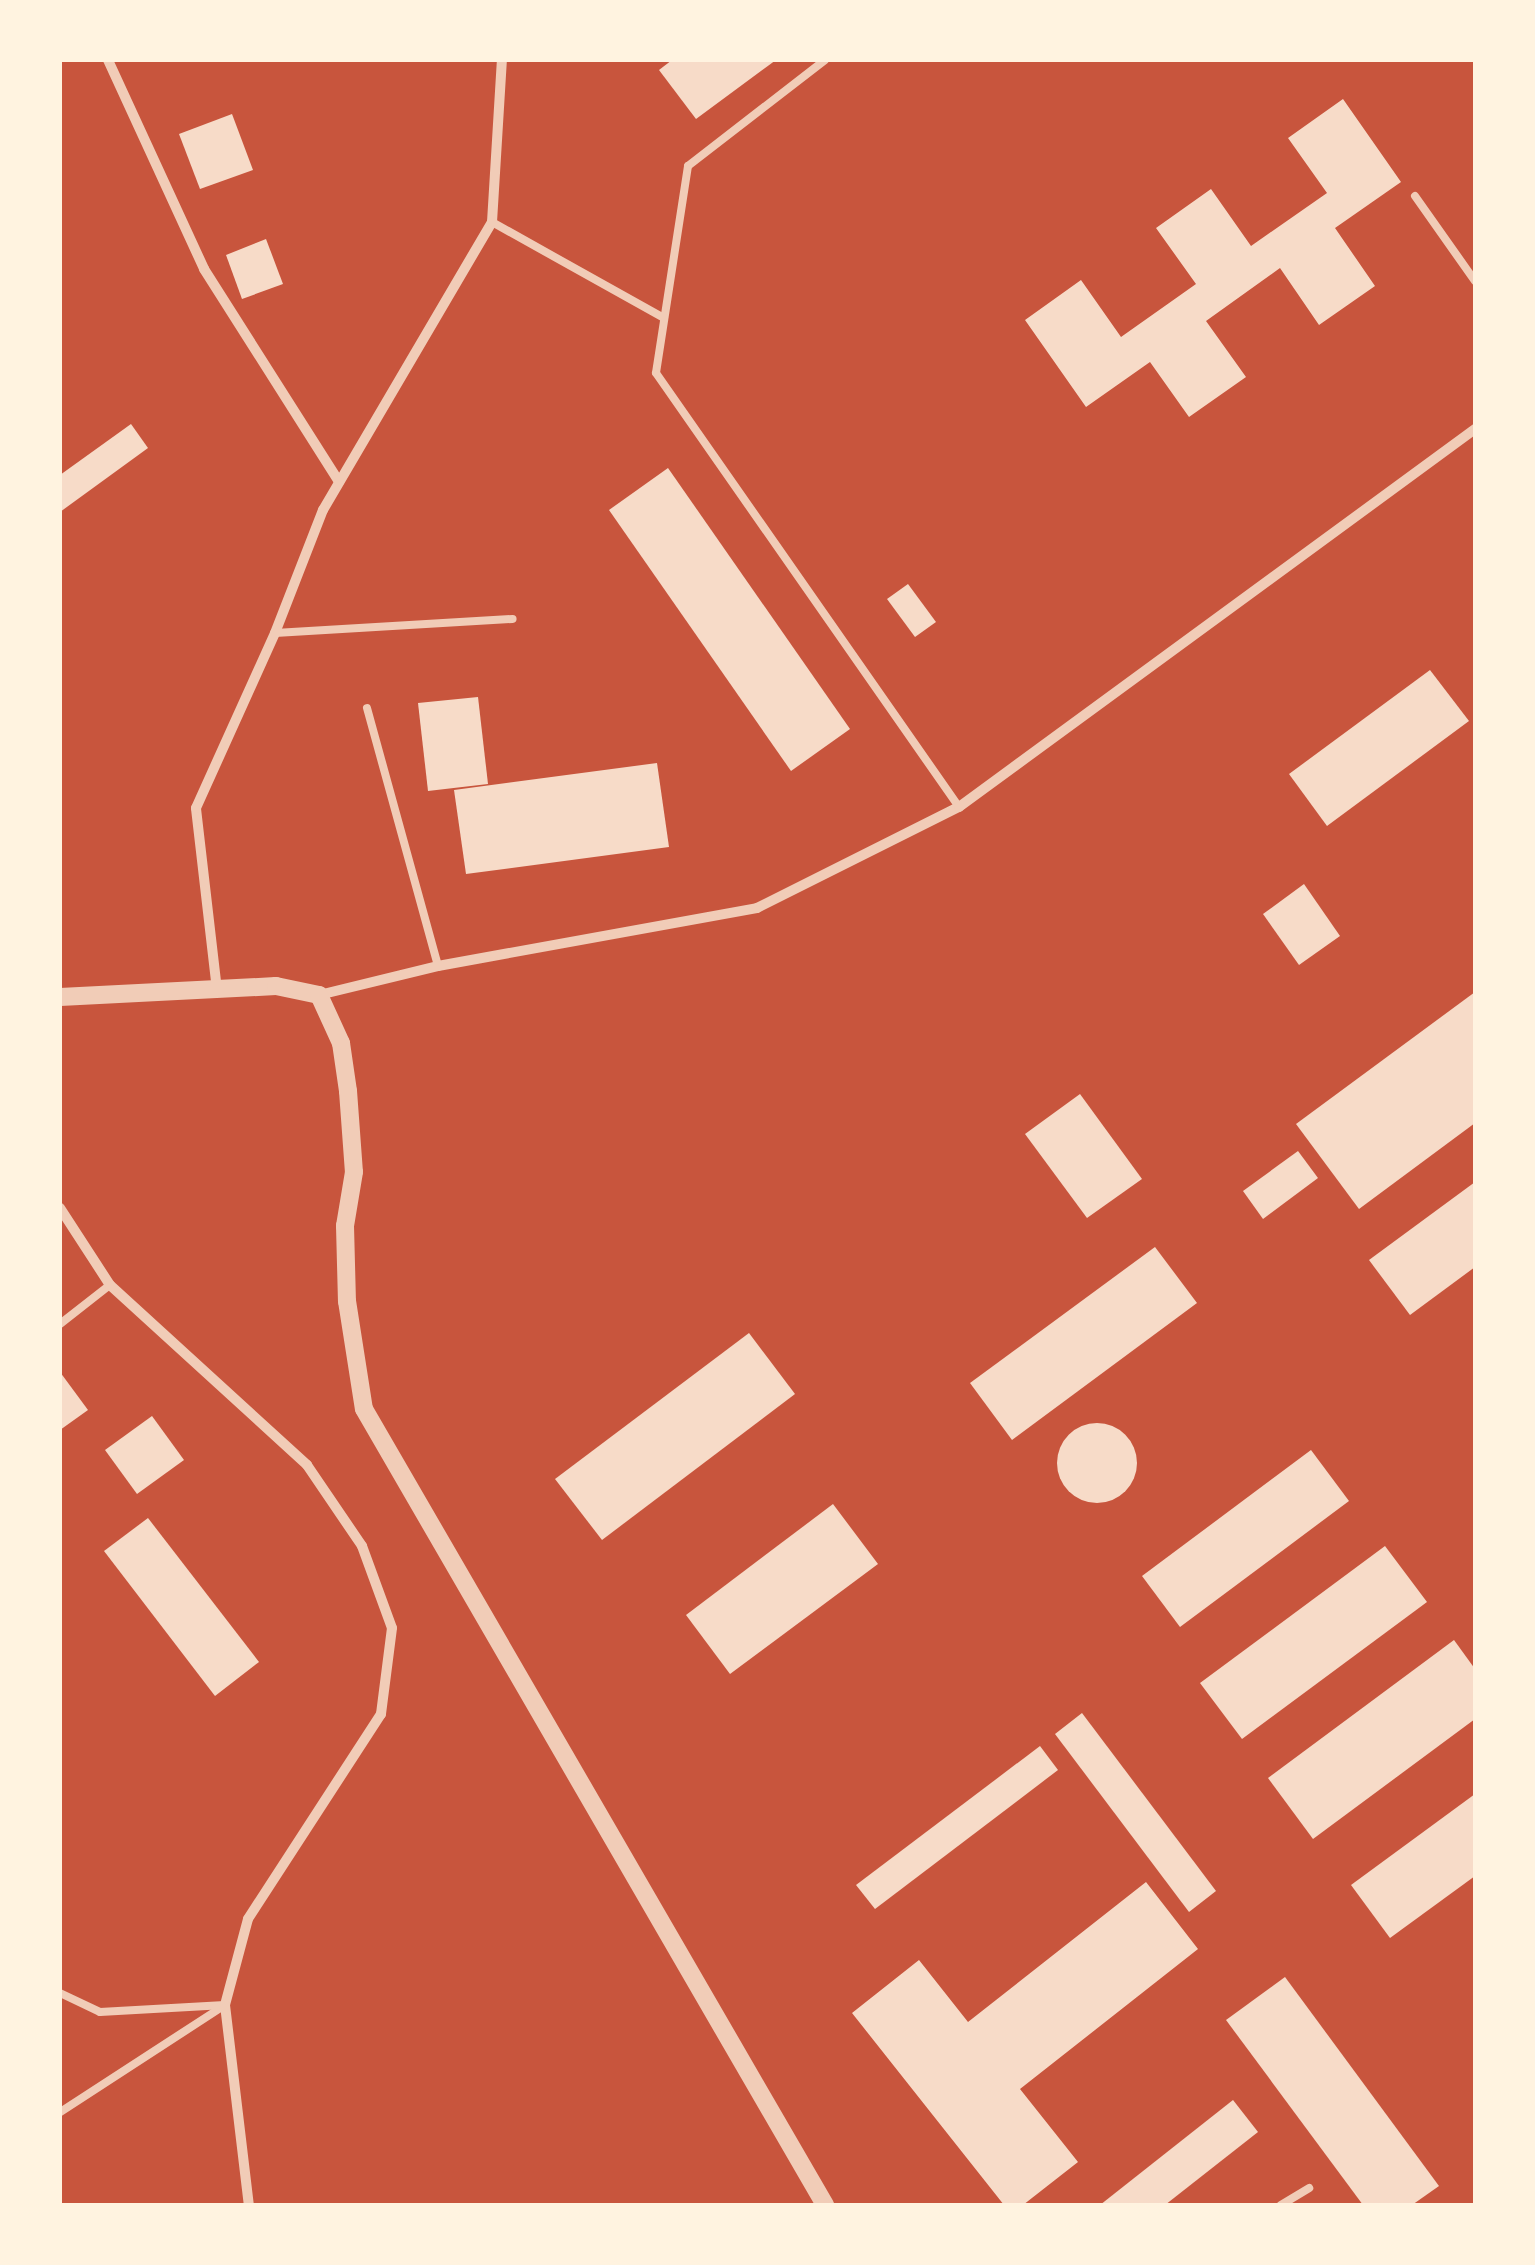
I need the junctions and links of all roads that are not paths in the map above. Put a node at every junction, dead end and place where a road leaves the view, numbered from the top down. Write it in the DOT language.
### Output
graph roads {
  1 [pos="108,60"];
  2 [pos="502,60"];
  3 [pos="826,60"];
  4 [pos="1415,196"];
  5 [pos="492,222"];
  6 [pos="1475,280"];
  7 [pos="664,318"];
  8 [pos="1475,429"];
  9 [pos="339,482"];
  10 [pos="513,619"];
  11 [pos="275,633"];
  12 [pos="367,708"];
  13 [pos="958,807"];
  14 [pos="438,966"];
  15 [pos="218,991"];
  16 [pos="318,995"];
  17 [pos="60,997"];
  18 [pos="60,1208"];
  19 [pos="110,1285"];
  20 [pos="60,1324"];
  21 [pos="60,1993"];
  22 [pos="225,2005"];
  23 [pos="60,2112"];
  24 [pos="1310,2188"];
  25 [pos="249,2205"];
  26 [pos="825,2205"];
  27 [pos="1281,2205"];
  1 -- 9 [label="street"];
  2 -- 5 [label="street"];
  3 -- 7 [label="lane"];
  4 -- 6 [label="lane"];
  5 -- 7 [label="lane"];
  5 -- 9 [label="street"];
  7 -- 13 [label="lane"];
  8 -- 13 [label="street"];
  9 -- 11 [label="street"];
  10 -- 11 [label="lane"];
  11 -- 15 [label="street"];
  12 -- 14 [label="lane"];
  13 -- 14 [label="street"];
  14 -- 16 [label="street"];
  15 -- 16 [label="street"];
  15 -- 17 [label="street"];
  16 -- 26 [label="street"];
  18 -- 19 [label="street"];
  19 -- 20 [label="lane"];
  19 -- 22 [label="street"];
  21 -- 22 [label="lane"];
  22 -- 23 [label="lane"];
  22 -- 25 [label="street"];
  24 -- 27 [label="lane"];
}
